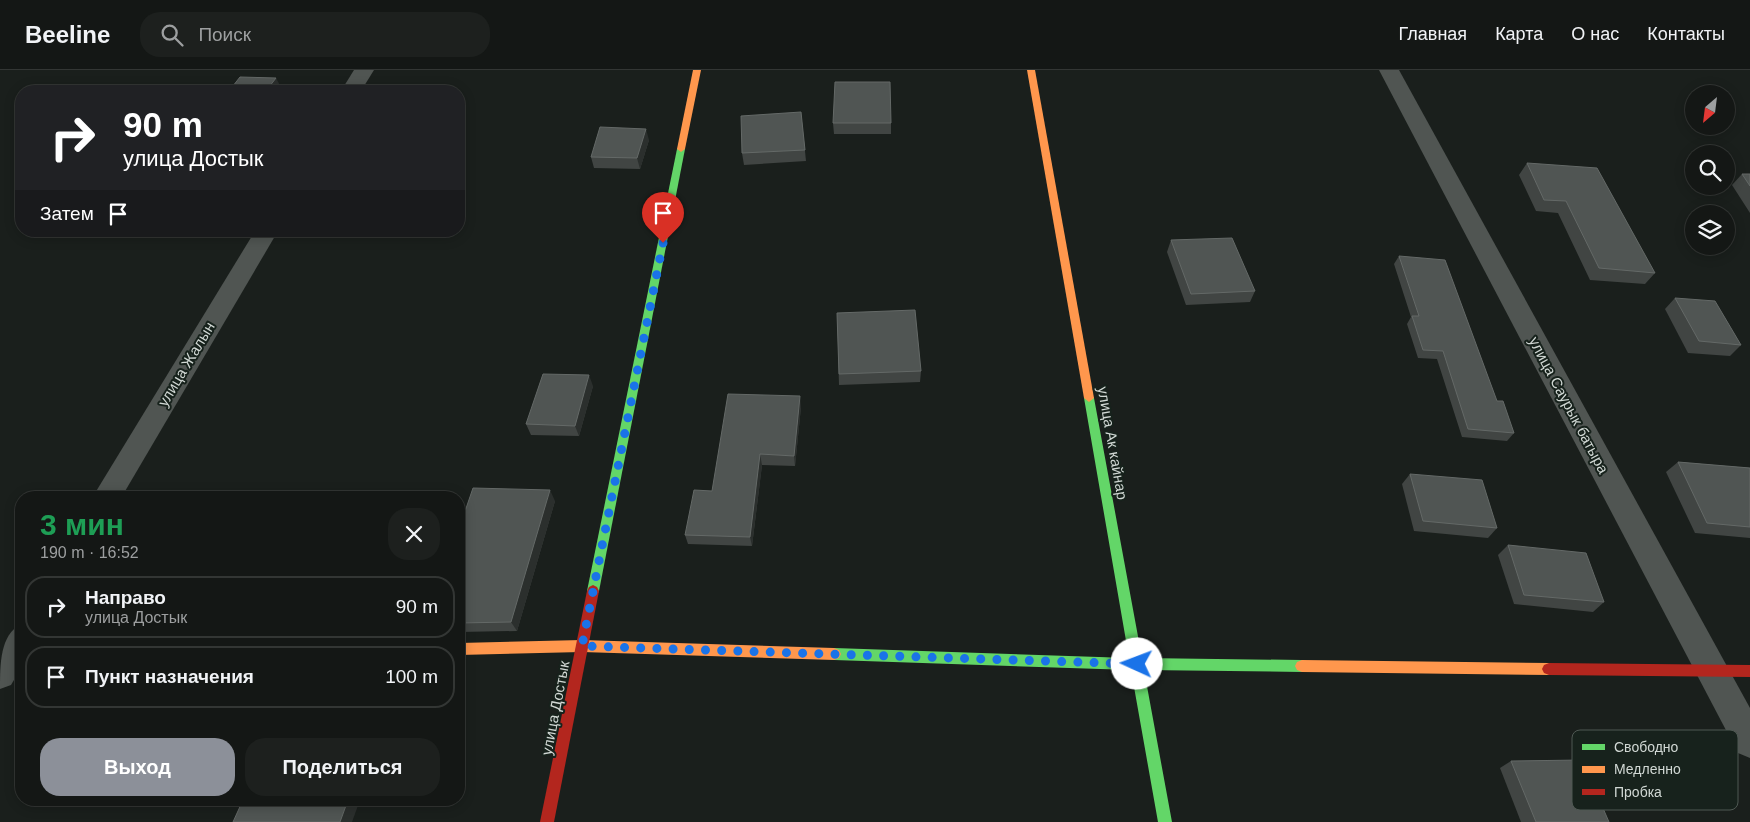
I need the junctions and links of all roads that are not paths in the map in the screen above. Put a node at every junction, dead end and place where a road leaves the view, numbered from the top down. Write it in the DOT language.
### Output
graph roads {
  1 [pos="364,70"];
  2 [pos="698,70"];
  3 [pos="1031,70"];
  4 [pos="1389,70"];
  5 [pos="355,85"];
  6 [pos="262,237"];
  7 [pos="110,491"];
  8 [pos="582,646"];
  9 [pos="465,649"];
  10 [pos="1137,664"];
  11 [pos="1712,670"];
  12 [pos="1750,671"];
  13 [pos="1750,741"];
  14 [pos="547,822"];
  15 [pos="1165,822"];
  1 -- 5 [label="street"];
  2 -- 8 [label="street, улица Достык"];
  3 -- 10 [label="street, улица Ак кайнар"];
  4 -- 11 [label="street, улица Саурык батыра"];
  6 -- 7 [label="street, улица Жалын"];
  8 -- 9 [label="street"];
  8 -- 10 [label="street"];
  8 -- 14 [label="street, улица Достык"];
  10 -- 11 [label="street"];
  10 -- 15 [label="street, улица Ак кайнар"];
  11 -- 12 [label="street"];
  11 -- 13 [label="street, улица Саурык батыра"];
}
